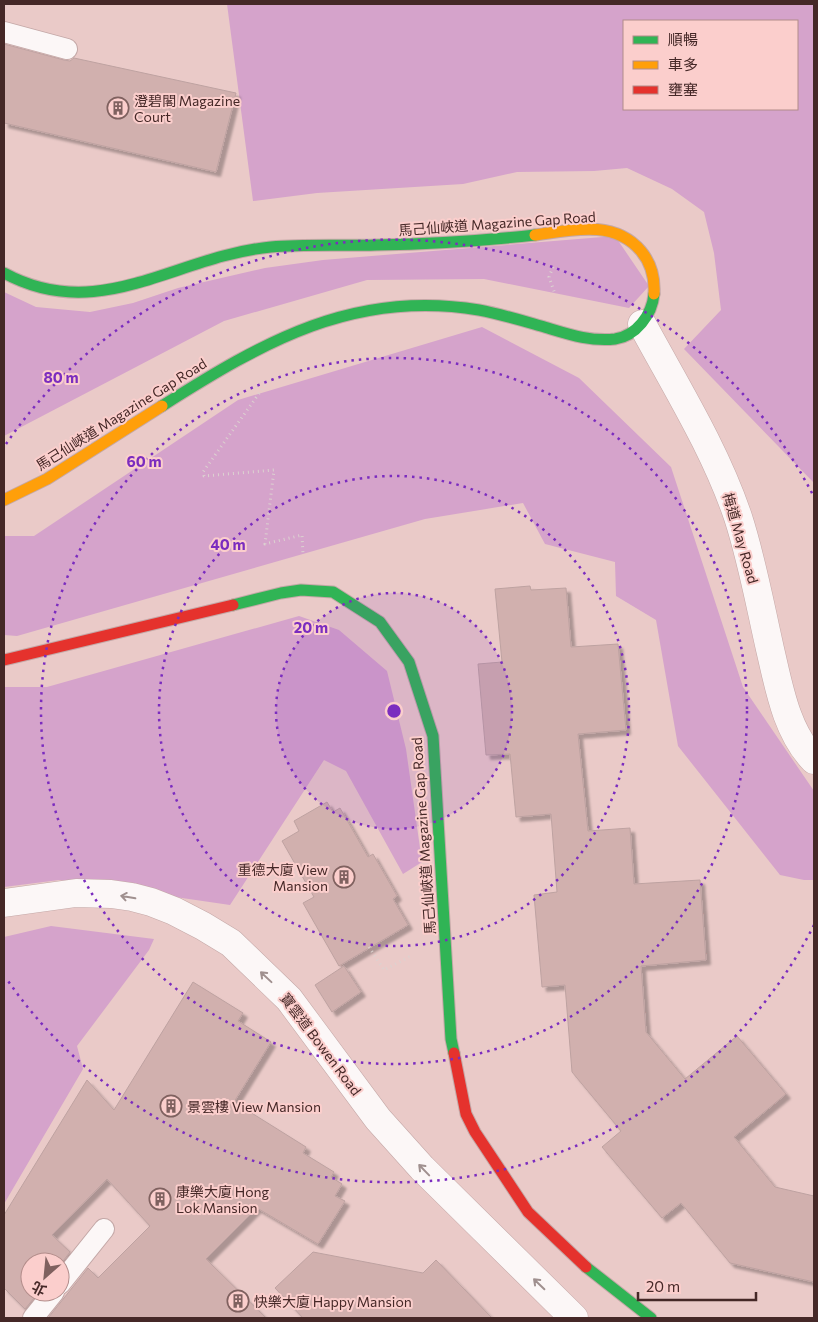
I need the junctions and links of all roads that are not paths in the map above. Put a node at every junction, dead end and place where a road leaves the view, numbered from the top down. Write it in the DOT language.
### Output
graph roads {
  1 [pos="4,32"];
  2 [pos="68,49"];
  3 [pos="4,273"];
  4 [pos="642,324"];
  5 [pos="4,500"];
  6 [pos="4,660"];
  7 [pos="814,760"];
  8 [pos="4,903"];
  9 [pos="104,1229"];
  10 [pos="70,1272"];
  11 [pos="46,1302"];
  12 [pos="33,1318"];
  13 [pos="574,1318"];
  14 [pos="651,1318"];
  1 -- 2 [label="lane"];
  3 -- 4 [label="main road, 馬己仙峽道 Magazine Gap Road"];
  4 -- 5 [label="main road, 馬己仙峽道 Magazine Gap Road"];
  4 -- 7 [label="street, 梅道 May Road"];
  6 -- 14 [label="main road, 馬己仙峽道 Magazine Gap Road"];
  13 -- 8 [label="street, 寶雲道 Bowen Road, one-way"];
  9 -- 10 [label="lane"];
  11 -- 12 [label="lane"];
}
